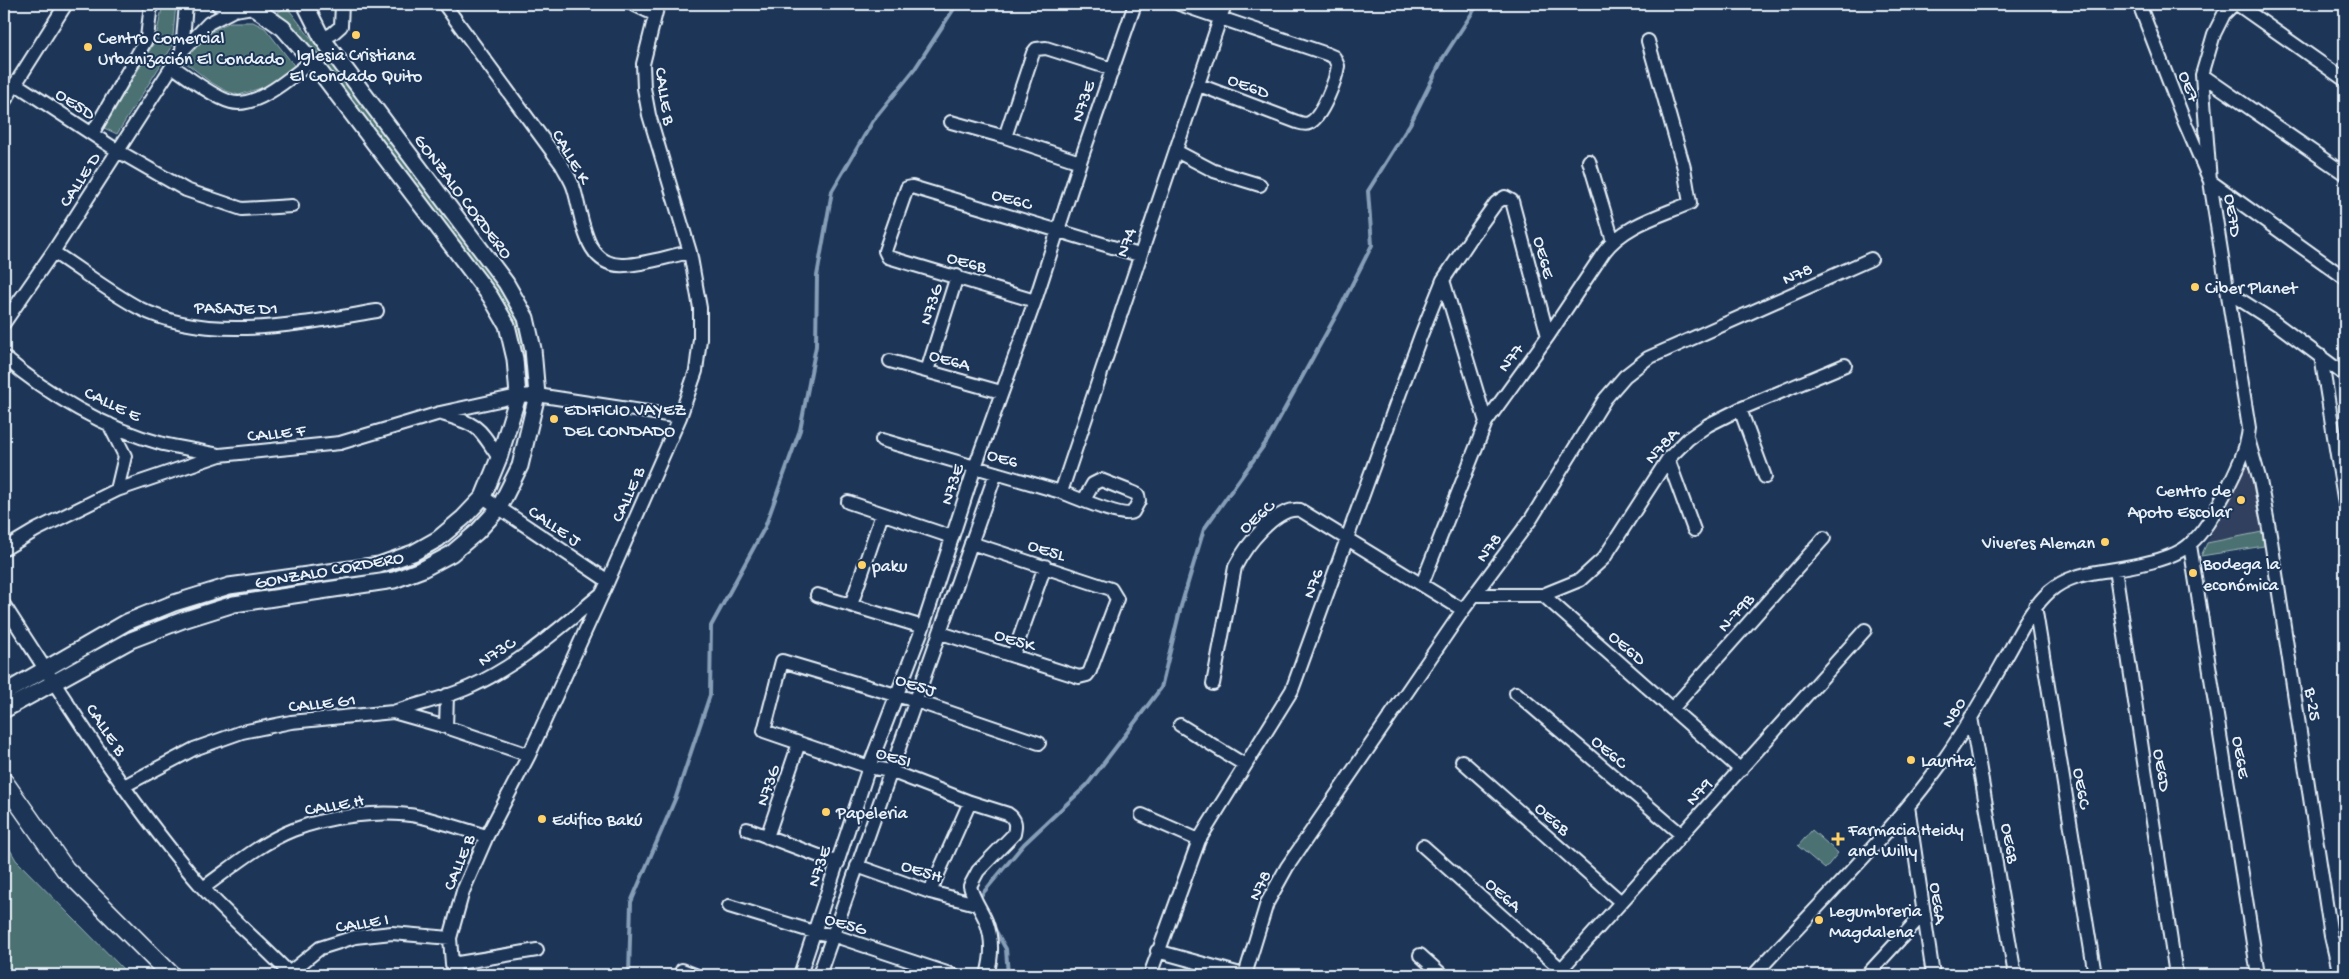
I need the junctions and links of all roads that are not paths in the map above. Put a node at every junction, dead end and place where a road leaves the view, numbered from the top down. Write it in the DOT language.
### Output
graph roads {
  1 [pos="66,4"];
  2 [pos="151,4"];
  3 [pos="186,4"];
  4 [pos="218,4"];
  5 [pos="305,4"];
  6 [pos="342,4"];
  7 [pos="444,4"];
  8 [pos="633,4"];
  9 [pos="1135,4"];
  10 [pos="1179,4"];
  11 [pos="1225,4"];
  12 [pos="2139,4"];
  13 [pos="2236,4"];
  14 [pos="251,6"];
  15 [pos="656,9"];
  16 [pos="1220,16"];
  17 [pos="322,38"];
  18 [pos="1648,41"];
  19 [pos="182,51"];
  20 [pos="312,61"];
  21 [pos="172,66"];
  22 [pos="1112,69"];
  23 [pos="2202,75"];
  24 [pos="2345,80"];
  25 [pos="16,84"];
  26 [pos="1199,85"];
  27 [pos="4,102"];
  28 [pos="951,122"];
  29 [pos="92,134"];
  30 [pos="1005,137"];
  31 [pos="118,151"];
  32 [pos="1176,151"];
  33 [pos="1589,161"];
  34 [pos="1080,162"];
  35 [pos="2345,174"];
  36 [pos="2210,181"];
  37 [pos="1260,185"];
  38 [pos="1500,199"];
  39 [pos="292,206"];
  40 [pos="1059,229"];
  41 [pos="1613,241"];
  42 [pos="53,252"];
  43 [pos="690,252"];
  44 [pos="1139,255"];
  45 [pos="888,257"];
  46 [pos="1871,259"];
  47 [pos="958,276"];
  48 [pos="2345,278"];
  49 [pos="1443,280"];
  50 [pos="2228,292"];
  51 [pos="1035,301"];
  52 [pos="377,311"];
  53 [pos="4,323"];
  54 [pos="1548,336"];
  55 [pos="2321,356"];
  56 [pos="4,357"];
  57 [pos="890,361"];
  58 [pos="1845,365"];
  59 [pos="927,371"];
  60 [pos="2345,375"];
  61 [pos="1001,392"];
  62 [pos="537,395"];
  63 [pos="518,396"];
  64 [pos="1740,409"];
  65 [pos="440,413"];
  66 [pos="680,417"];
  67 [pos="1486,422"];
  68 [pos="109,424"];
  69 [pos="2248,438"];
  70 [pos="882,440"];
  71 [pos="220,455"];
  72 [pos="499,458"];
  73 [pos="1668,459"];
  74 [pos="975,467"];
  75 [pos="996,473"];
  76 [pos="1765,476"];
  77 [pos="116,490"];
  78 [pos="1061,492"];
  79 [pos="483,497"];
  80 [pos="1084,500"];
  81 [pos="848,502"];
  82 [pos="2345,504"];
  83 [pos="499,508"];
  84 [pos="882,514"];
  85 [pos="1694,530"];
  86 [pos="952,536"];
  87 [pos="1824,538"];
  88 [pos="1346,540"];
  89 [pos="972,543"];
  90 [pos="2190,544"];
  91 [pos="4,549"];
  92 [pos="1045,566"];
  93 [pos="2115,569"];
  94 [pos="1422,584"];
  95 [pos="606,587"];
  96 [pos="1475,594"];
  97 [pos="817,595"];
  98 [pos="1543,595"];
  99 [pos="4,605"];
  100 [pos="852,605"];
  101 [pos="2035,606"];
  102 [pos="1463,610"];
  103 [pos="923,627"];
  104 [pos="1865,630"];
  105 [pos="941,633"];
  106 [pos="1013,656"];
  107 [pos="46,669"];
  108 [pos="1079,677"];
  109 [pos="55,683"];
  110 [pos="1213,684"];
  111 [pos="1516,693"];
  112 [pos="4,694"];
  113 [pos="447,695"];
  114 [pos="898,696"];
  115 [pos="916,701"];
  116 [pos="1672,708"];
  117 [pos="4,710"];
  118 [pos="393,712"];
  119 [pos="1971,717"];
  120 [pos="1180,726"];
  121 [pos="446,727"];
  122 [pos="764,731"];
  123 [pos="799,743"];
  124 [pos="1039,743"];
  125 [pos="529,755"];
  126 [pos="1462,761"];
  127 [pos="1244,765"];
  128 [pos="869,768"];
  129 [pos="1741,770"];
  130 [pos="890,771"];
  131 [pos="4,782"];
  132 [pos="124,786"];
  133 [pos="970,802"];
  134 [pos="1908,806"];
  135 [pos="1142,815"];
  136 [pos="747,829"];
  137 [pos="1682,835"];
  138 [pos="487,836"];
  139 [pos="768,837"];
  140 [pos="1199,840"];
  141 [pos="1423,846"];
  142 [pos="838,862"];
  143 [pos="858,866"];
  144 [pos="203,888"];
  145 [pos="930,892"];
  146 [pos="1620,902"];
  147 [pos="976,904"];
  148 [pos="729,906"];
  149 [pos="1922,914"];
  150 [pos="814,932"];
  151 [pos="832,935"];
  152 [pos="450,938"];
  153 [pos="537,950"];
  154 [pos="1158,951"];
  155 [pos="1420,955"];
  156 [pos="454,970"];
  157 [pos="682,970"];
  158 [pos="1558,972"];
  159 [pos="290,974"];
  160 [pos="171,975"];
  161 [pos="695,975"];
  162 [pos="800,975"];
  163 [pos="818,975"];
  164 [pos="953,975"];
  165 [pos="987,975"];
  166 [pos="1150,975"];
  167 [pos="1244,975"];
  168 [pos="1441,975"];
  169 [pos="1754,975"];
  170 [pos="1867,975"];
  171 [pos="1933,975"];
  172 [pos="2015,975"];
  173 [pos="2096,975"];
  174 [pos="2176,975"];
  175 [pos="2258,975"];
  176 [pos="2340,975"];
  1 -- 25 [label="street"];
  2 -- 29 [label="street"];
  3 -- 19 [label="street, CALLE D"];
  4 -- 14 [label="street"];
  5 -- 17 [label="street, GONZALO CORDERO"];
  6 -- 17 [label="street"];
  7 -- 43 [label="street, CALLE K"];
  8 -- 15 [label="street"];
  9 -- 22 [label="street, N73E"];
  10 -- 16 [label="street"];
  11 -- 16 [label="street, N74"];
  12 -- 36 [label="street, OE7"];
  13 -- 23 [label="street, OE7D"];
  13 -- 24 [label="street"];
  14 -- 19 [label="street, CALLE D"];
  14 -- 20 [label="street, GONZALO CORDERO"];
  15 -- 43 [label="street, CALLE B"];
  16 -- 26 [label="street, N74"];
  16 -- 26 [label="street, OE6D"];
  17 -- 62 [label="street, GONZALO CORDERO"];
  18 -- 41 [label="street, N77"];
  19 -- 21 [label="street, CALLE D"];
  20 -- 21 [label="street"];
  20 -- 63 [label="street, GONZALO CORDERO"];
  21 -- 31 [label="street, CALLE D"];
  22 -- 30 [label="street"];
  22 -- 34 [label="street, N73E"];
  23 -- 35 [label="street"];
  23 -- 36 [label="street, OE7D"];
  25 -- 27 [label="street"];
  25 -- 29 [label="street, OE5D"];
  26 -- 32 [label="street, N74"];
  28 -- 30 [label="street"];
  29 -- 31 [label="street, OE5D"];
  30 -- 34 [label="street"];
  31 -- 39 [label="street, OE5D"];
  31 -- 42 [label="street, CALLE D"];
  32 -- 37 [label="street"];
  32 -- 44 [label="street, N74"];
  33 -- 41 [label="street"];
  34 -- 40 [label="street, N73E"];
  36 -- 48 [label="street"];
  36 -- 50 [label="street, OE7D"];
  38 -- 49 [label="street, N76"];
  38 -- 54 [label="street, OE6E"];
  40 -- 44 [label="street, OE6C"];
  40 -- 45 [label="street, OE6C"];
  40 -- 51 [label="street, N73E"];
  41 -- 54 [label="street, N77"];
  42 -- 52 [label="street, PASAJE D1"];
  42 -- 53 [label="street, CALLE D"];
  43 -- 66 [label="street, CALLE B"];
  44 -- 78 [label="street, N74"];
  45 -- 47 [label="street, OE6B"];
  46 -- 96 [label="street, N78"];
  47 -- 51 [label="street, OE6B"];
  47 -- 59 [label="street, N73G"];
  49 -- 67 [label="street"];
  49 -- 88 [label="street, N76"];
  50 -- 55 [label="street"];
  50 -- 69 [label="street, OE7D"];
  51 -- 61 [label="street, N73E"];
  54 -- 67 [label="street, N77"];
  55 -- 60 [label="street"];
  55 -- 82 [label="street"];
  56 -- 68 [label="street, CALLE E"];
  57 -- 59 [label="street, OE6A"];
  58 -- 64 [label="street, N78A"];
  59 -- 61 [label="street, OE6A"];
  61 -- 74 [label="street, N73E"];
  62 -- 63 [label="street, CALLE F"];
  62 -- 66 [label="street, CALLE F"];
  62 -- 83 [label="street, GONZALO CORDERO"];
  63 -- 65 [label="street, CALLE F"];
  63 -- 72 [label="street, GONZALO CORDERO"];
  64 -- 73 [label="street, N78A"];
  64 -- 76 [label="street"];
  65 -- 71 [label="street, CALLE F"];
  65 -- 72 [label="street"];
  66 -- 95 [label="street, CALLE B"];
  67 -- 94 [label="street, N77"];
  68 -- 71 [label="street, CALLE E"];
  68 -- 77 [label="street"];
  69 -- 90 [label="street"];
  69 -- 176 [label="street, B-25"];
  70 -- 74 [label="street, OE6"];
  71 -- 77 [label="street, CALLE F"];
  72 -- 79 [label="street, GONZALO CORDERO"];
  73 -- 85 [label="street"];
  73 -- 98 [label="street, N78A"];
  74 -- 75 [label="street, OE6"];
  74 -- 86 [label="street, N73E"];
  75 -- 78 [label="street, OE6"];
  75 -- 89 [label="street, N73E"];
  77 -- 91 [label="street, CALLE F"];
  78 -- 80 [label="street, OE6"];
  79 -- 83 [label="street, CALLE J"];
  79 -- 107 [label="street, GONZALO CORDERO"];
  81 -- 84 [label="street"];
  83 -- 95 [label="street, CALLE J"];
  83 -- 109 [label="street, GONZALO CORDERO"];
  84 -- 86 [label="street"];
  84 -- 100 [label="street"];
  86 -- 103 [label="street, N73E"];
  87 -- 116 [label="street, N-79B"];
  88 -- 94 [label="street, OE6C"];
  88 -- 110 [label="street, OE6C"];
  88 -- 127 [label="street, N76"];
  89 -- 92 [label="street, OE5L"];
  89 -- 105 [label="street, N73E"];
  90 -- 93 [label="street, N80"];
  90 -- 175 [label="street, OE6E"];
  92 -- 106 [label="street"];
  92 -- 108 [label="street, OE5L"];
  93 -- 101 [label="street, N80"];
  93 -- 174 [label="street, OE6D"];
  94 -- 102 [label="street, OE6C"];
  95 -- 113 [label="street, N73C"];
  95 -- 125 [label="street, CALLE B"];
  96 -- 98 [label="street"];
  96 -- 102 [label="street, N78"];
  97 -- 100 [label="street"];
  98 -- 116 [label="street, OE6D"];
  99 -- 107 [label="street, CALLE B"];
  100 -- 103 [label="street"];
  101 -- 119 [label="street, N80"];
  101 -- 173 [label="street, OE6C"];
  102 -- 167 [label="street, N78"];
  103 -- 114 [label="street, N73E"];
  104 -- 129 [label="street, N79"];
  105 -- 106 [label="street, OE5K"];
  105 -- 115 [label="street, N73E"];
  106 -- 108 [label="street, OE5K"];
  107 -- 109 [label="street, CALLE B"];
  107 -- 112 [label="street, GONZALO CORDERO"];
  109 -- 117 [label="street, GONZALO CORDERO"];
  109 -- 132 [label="street, CALLE B"];
  111 -- 137 [label="street, OE6C"];
  113 -- 118 [label="street, N73C"];
  113 -- 121 [label="street"];
  114 -- 115 [label="street, OE5J"];
  114 -- 122 [label="street, OE5J"];
  114 -- 128 [label="street, N73E"];
  115 -- 124 [label="street, OE5J"];
  115 -- 130 [label="street, N73E"];
  116 -- 129 [label="street, OE6D"];
  118 -- 121 [label="street, CALLE G1"];
  118 -- 132 [label="street, CALLE G1"];
  119 -- 134 [label="street, N80"];
  119 -- 172 [label="street, OE6B"];
  120 -- 127 [label="street"];
  121 -- 125 [label="street, CALLE G1"];
  122 -- 123 [label="street, OE5I"];
  123 -- 128 [label="street, OE5I"];
  123 -- 139 [label="street, N73G"];
  125 -- 138 [label="street, CALLE B"];
  126 -- 146 [label="street, OE6B"];
  127 -- 140 [label="street, N76"];
  128 -- 130 [label="street, OE5I"];
  128 -- 142 [label="street, N73E"];
  129 -- 137 [label="street, N79"];
  130 -- 133 [label="street, OE5I"];
  130 -- 143 [label="street, N73E"];
  131 -- 160 [label="main road"];
  132 -- 144 [label="street, CALLE B"];
  133 -- 145 [label="street"];
  133 -- 147 [label="street, OE5I"];
  134 -- 149 [label="street, OE6A"];
  134 -- 169 [label="street, N80"];
  135 -- 140 [label="street"];
  136 -- 139 [label="street"];
  137 -- 146 [label="street, N79"];
  138 -- 144 [label="street, CALLE H"];
  138 -- 152 [label="street, CALLE B"];
  139 -- 142 [label="street"];
  140 -- 154 [label="street, N76"];
  141 -- 158 [label="street, OE6A"];
  142 -- 150 [label="street, N73E"];
  143 -- 145 [label="street, OE5H"];
  143 -- 151 [label="street, N73E"];
  144 -- 159 [label="street, CALLE B"];
  145 -- 147 [label="street, OE5H"];
  146 -- 158 [label="street, N79"];
  147 -- 165 [label="street"];
  148 -- 150 [label="street, OE5G"];
  149 -- 170 [label="street"];
  149 -- 171 [label="street, OE6A"];
  150 -- 151 [label="street, OE5G"];
  150 -- 162 [label="street, N73E"];
  151 -- 163 [label="street, N73E"];
  151 -- 164 [label="street, OE5G"];
  152 -- 156 [label="street, CALLE B"];
  152 -- 159 [label="street, CALLE I"];
  153 -- 156 [label="street"];
  154 -- 166 [label="street, N76"];
  154 -- 167 [label="street"];
  155 -- 168 [label="street"];
  157 -- 161 [label="street"];
}
